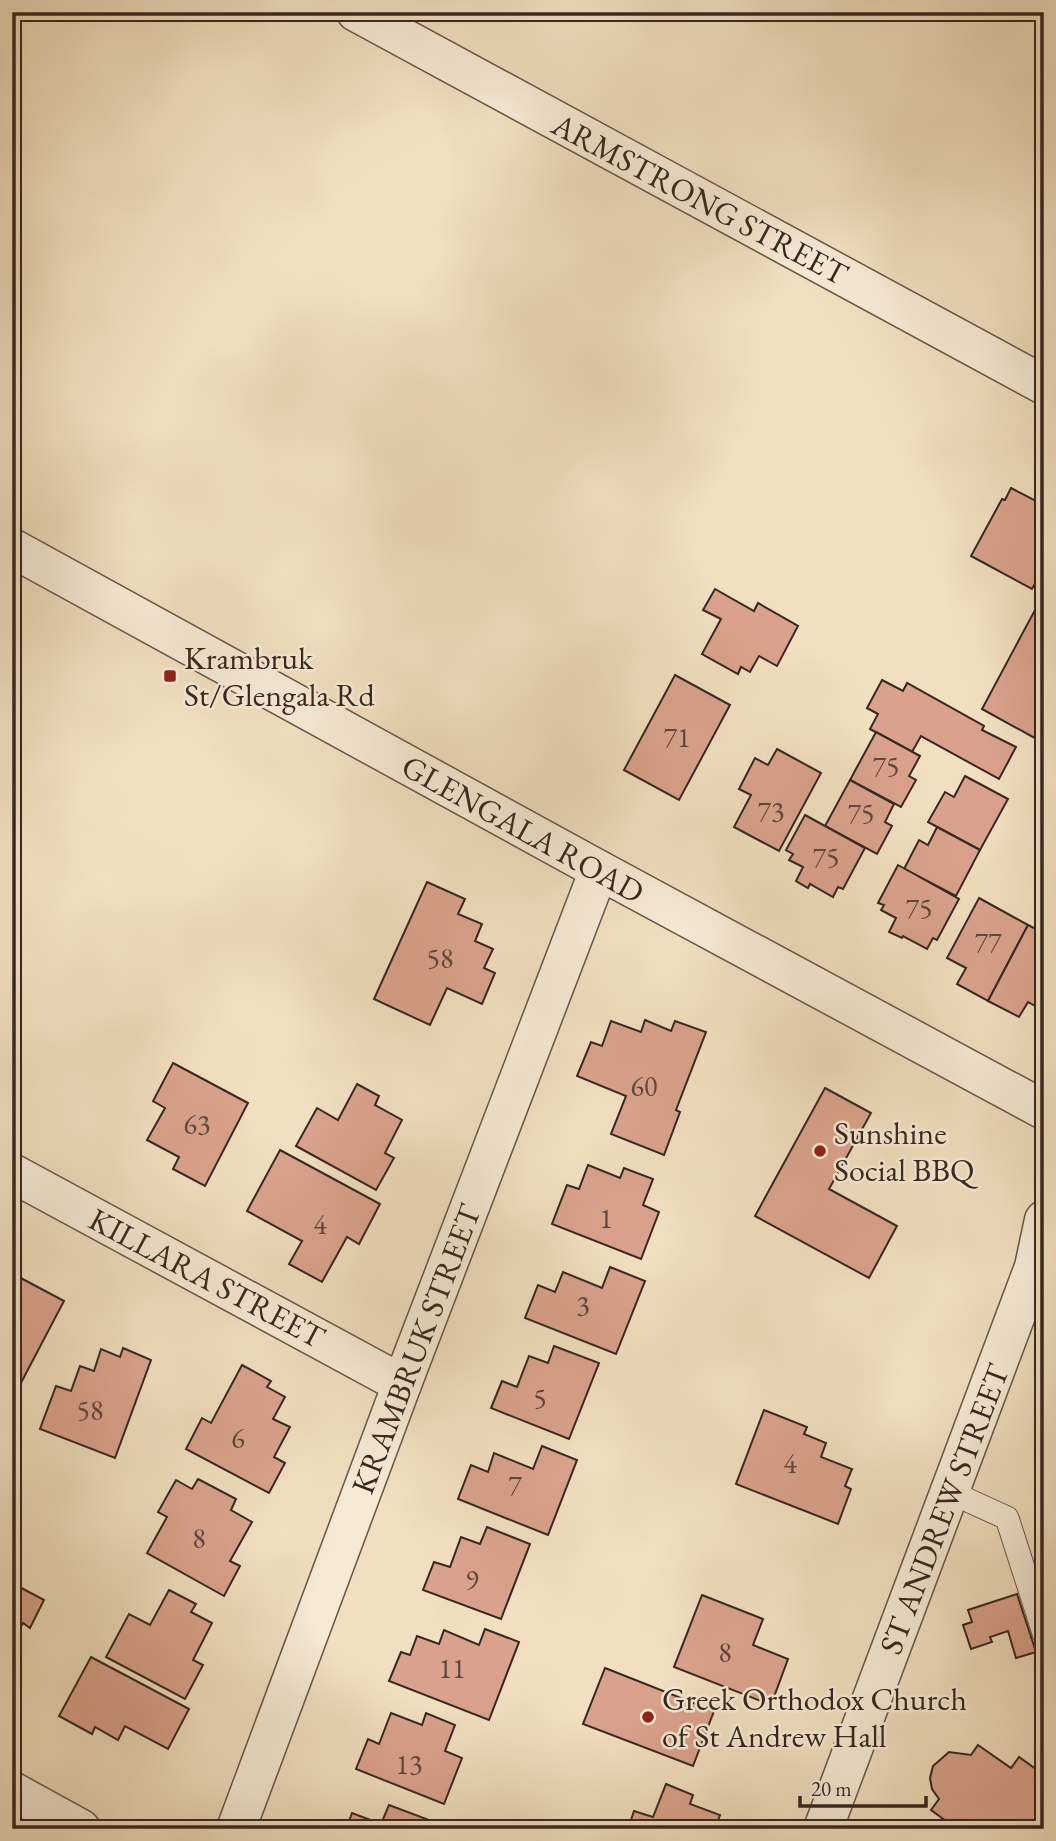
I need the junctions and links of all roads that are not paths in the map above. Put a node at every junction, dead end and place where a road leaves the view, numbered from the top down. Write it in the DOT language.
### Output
graph roads {
  1 [pos="356,12"];
  2 [pos="1044,385"];
  3 [pos="12,548"];
  4 [pos="598,870"];
  5 [pos="1041,1111"];
  6 [pos="12,1173"];
  7 [pos="1044,1220"];
  8 [pos="1039,1260"];
  9 [pos="402,1384"];
  10 [pos="950,1492"];
  11 [pos="1044,1633"];
  12 [pos="12,1791"];
  13 [pos="81,1829"];
  14 [pos="236,1829"];
  15 [pos="824,1829"];
  1 -- 2 [label="street, ARMSTRONG STREET"];
  3 -- 4 [label="street, GLENGALA ROAD"];
  4 -- 5 [label="street, GLENGALA ROAD"];
  4 -- 9 [label="street, KRAMBRUK STREET"];
  6 -- 9 [label="street, KILLARA STREET"];
  7 -- 8 [label="street, ST ANDREW STREET"];
  8 -- 10 [label="street, ST ANDREW STREET"];
  9 -- 14 [label="street, KRAMBRUK STREET"];
  10 -- 11 [label="lane"];
  10 -- 15 [label="street, ST ANDREW STREET"];
  12 -- 13 [label="street"];
}
